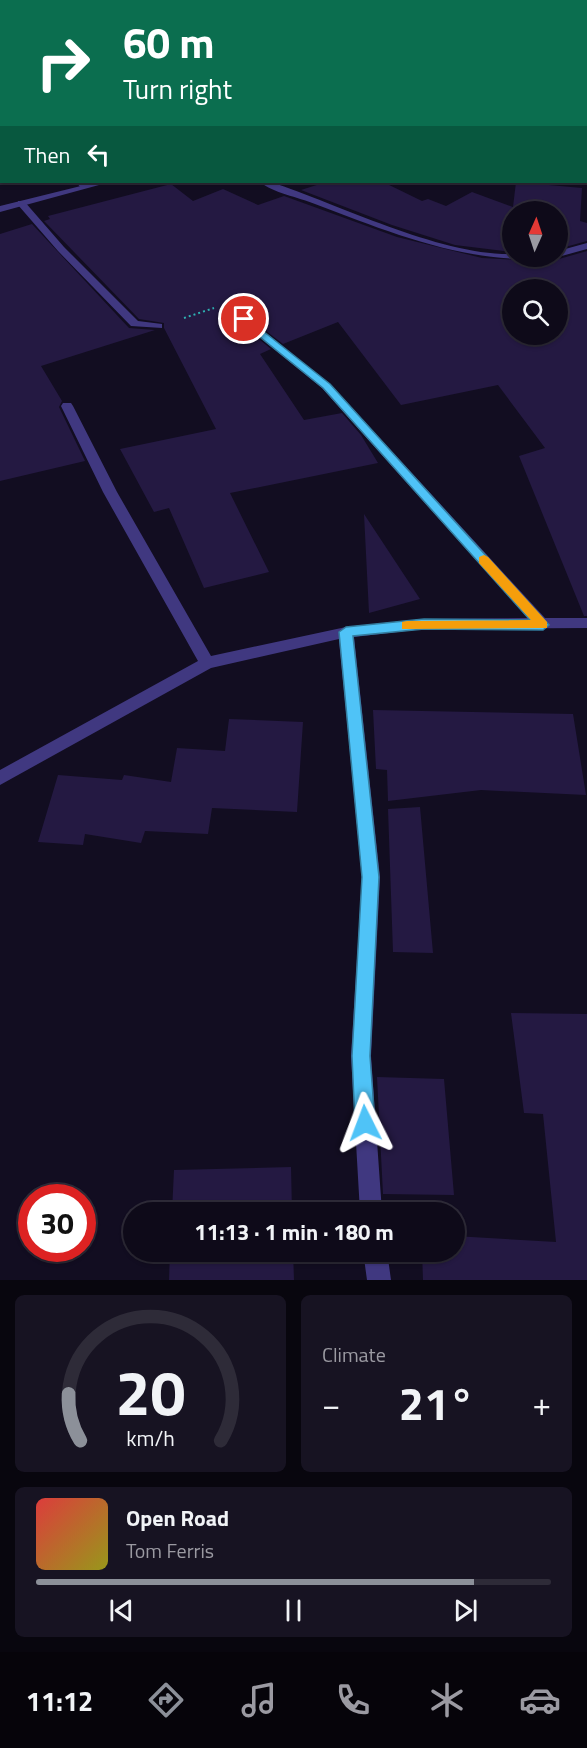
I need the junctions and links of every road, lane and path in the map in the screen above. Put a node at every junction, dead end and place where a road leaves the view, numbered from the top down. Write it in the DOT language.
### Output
graph roads {
  1 [pos="267,183"];
  2 [pos="82,184"];
  3 [pos="21,203"];
  4 [pos="0,208"];
  5 [pos="587,246"];
  6 [pos="568,252"];
  7 [pos="502,258"];
  8 [pos="244,319"];
  9 [pos="158,326"];
  10 [pos="67,406"];
  11 [pos="587,623"];
  12 [pos="543,625"];
  13 [pos="346,632"];
  14 [pos="207,663"];
  15 [pos="0,778"];
  16 [pos="370,1202"];
  17 [pos="377,1262"];
  18 [pos="379,1280"];
  1 -- 7 [label="street"];
  2 -- 3 [label="street"];
  3 -- 4 [label="street"];
  3 -- 9 [label="street"];
  5 -- 6 [label="street"];
  8 -- 9 [label="path"];
  8 -- 12 [label="street"];
  10 -- 14 [label="street"];
  11 -- 12 [label="street"];
  12 -- 13 [label="street"];
  13 -- 14 [label="street"];
  13 -- 16 [label="street"];
  14 -- 15 [label="street"];
  17 -- 18 [label="street"];
}
